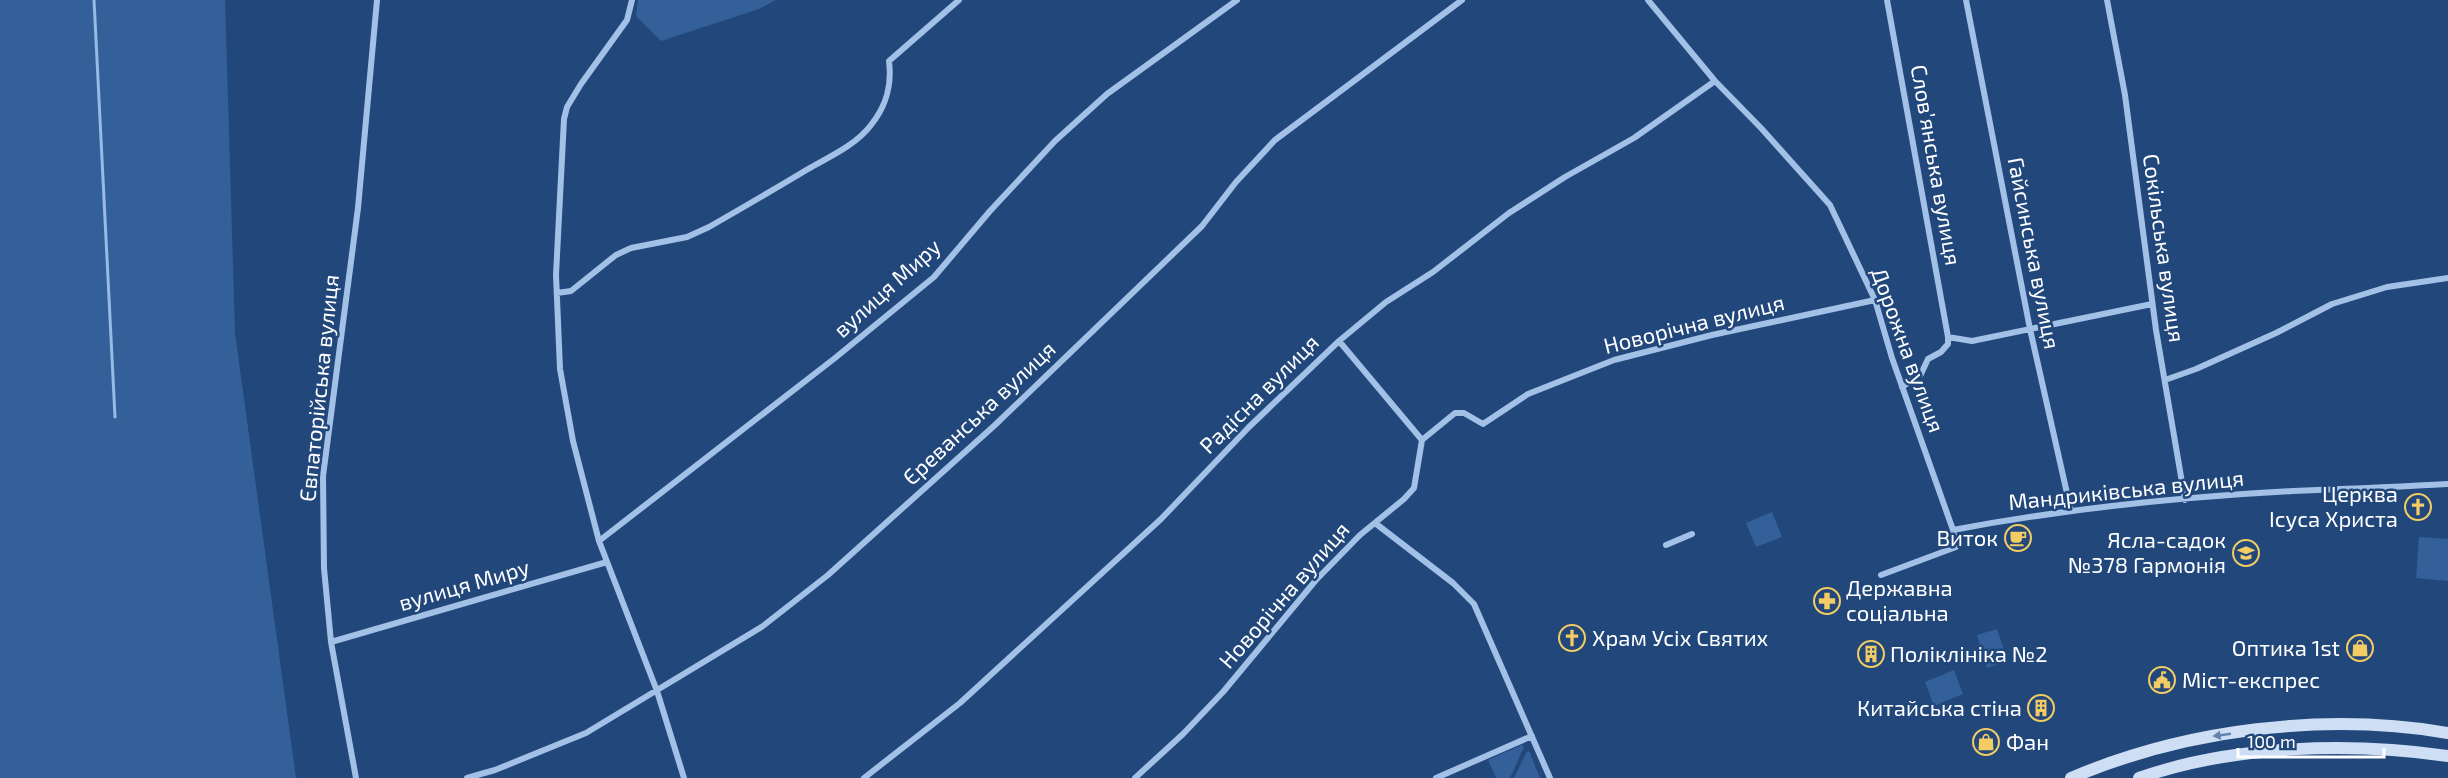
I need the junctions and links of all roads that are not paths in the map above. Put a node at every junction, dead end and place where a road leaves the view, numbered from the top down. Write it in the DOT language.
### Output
graph roads {
  1 [pos="377,0"];
  2 [pos="632,0"];
  3 [pos="959,0"];
  4 [pos="1237,0"];
  5 [pos="1462,0"];
  6 [pos="1648,0"];
  7 [pos="1887,0"];
  8 [pos="1966,0"];
  9 [pos="2107,0"];
  10 [pos="1715,81"];
  11 [pos="2448,278"];
  12 [pos="557,293"];
  13 [pos="1875,300"];
  14 [pos="2152,304"];
  15 [pos="2030,329"];
  16 [pos="1948,337"];
  17 [pos="1339,341"];
  18 [pos="2165,380"];
  19 [pos="1902,387"];
  20 [pos="1422,440"];
  21 [pos="2448,484"];
  22 [pos="2185,500"];
  23 [pos="2071,511"];
  24 [pos="1375,523"];
  25 [pos="1953,530"];
  26 [pos="1692,534"];
  27 [pos="599,541"];
  28 [pos="1666,545"];
  29 [pos="607,562"];
  30 [pos="1881,575"];
  31 [pos="331,642"];
  32 [pos="657,691"];
  33 [pos="2448,733"];
  34 [pos="1532,736"];
  35 [pos="2448,756"];
  36 [pos="356,778"];
  37 [pos="467,778"];
  38 [pos="684,778"];
  39 [pos="864,778"];
  40 [pos="1135,778"];
  41 [pos="1436,778"];
  42 [pos="1550,778"];
  43 [pos="2071,778"];
  44 [pos="2139,778"];
  1 -- 31 [label="street, Євпаторійська вулиця"];
  2 -- 12 [label="street"];
  3 -- 12 [label="street"];
  4 -- 27 [label="street, вулиця Миру"];
  5 -- 32 [label="street, Єреванська вулиця"];
  6 -- 10 [label="street, Дорожна вулиця"];
  7 -- 16 [label="street, Словʼянська вулиця"];
  8 -- 15 [label="street, Гайсинська вулиця"];
  9 -- 14 [label="street, Сокільська вулиця"];
  10 -- 13 [label="street, Дорожна вулиця"];
  10 -- 17 [label="street, Радісна вулиця"];
  11 -- 18 [label="street"];
  12 -- 27 [label="street"];
  13 -- 19 [label="street, Дорожна вулиця"];
  13 -- 20 [label="street, Новорічна вулиця"];
  14 -- 15 [label="street"];
  14 -- 18 [label="street, Сокільська вулиця"];
  15 -- 16 [label="street"];
  15 -- 23 [label="street, Гайсинська вулиця"];
  16 -- 19 [label="street"];
  17 -- 20 [label="street"];
  17 -- 39 [label="street, Радісна вулиця"];
  18 -- 22 [label="street, Сокільська вулиця"];
  19 -- 25 [label="street, Дорожна вулиця"];
  20 -- 24 [label="street, Новорічна вулиця"];
  21 -- 22 [label="street, Мандриківська вулиця"];
  22 -- 23 [label="street, Мандриківська вулиця"];
  23 -- 25 [label="street, Мандриківська вулиця"];
  24 -- 34 [label="street"];
  24 -- 40 [label="street, Новорічна вулиця"];
  25 -- 30 [label="street"];
  26 -- 28 [label="street"];
  27 -- 29 [label="street"];
  29 -- 31 [label="street, вулиця Миру"];
  29 -- 32 [label="street"];
  31 -- 36 [label="street, Євпаторійська вулиця"];
  32 -- 37 [label="street, Єреванська вулиця"];
  32 -- 38 [label="street"];
  33 -- 43 [label="main road, one-way"];
  34 -- 41 [label="street"];
  34 -- 42 [label="street"];
  35 -- 44 [label="main road"];
}
